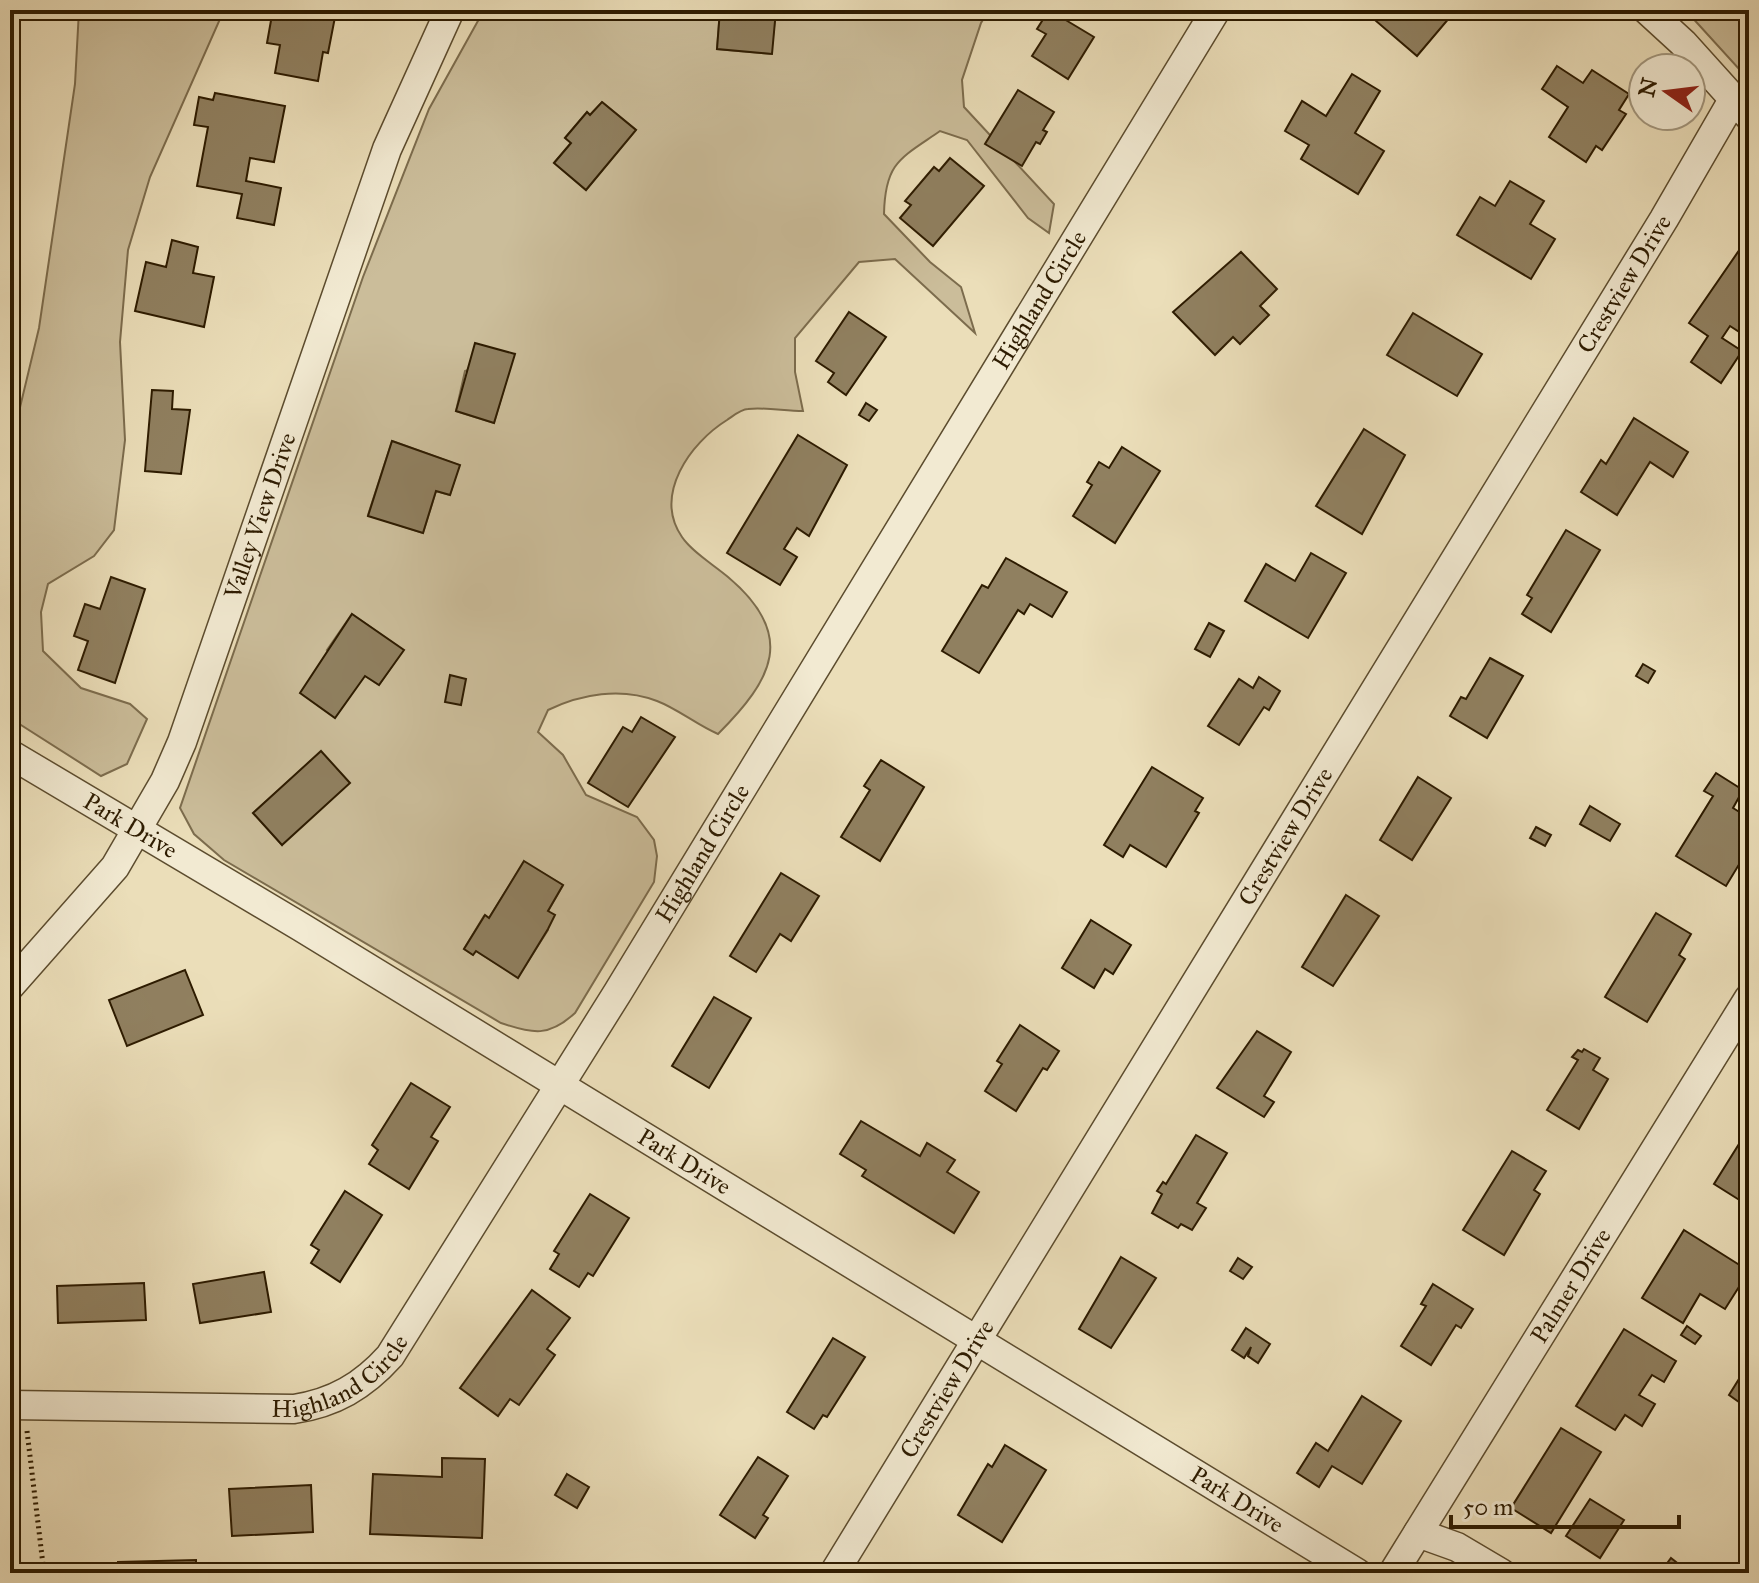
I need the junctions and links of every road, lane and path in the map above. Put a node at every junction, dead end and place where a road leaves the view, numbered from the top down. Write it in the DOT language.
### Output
graph roads {
  1 [pos="450,10"];
  2 [pos="1216,10"];
  3 [pos="1647,10"];
  4 [pos="1741,107"];
  5 [pos="10,754"];
  6 [pos="138,831"];
  7 [pos="10,986"];
  8 [pos="1749,998"];
  9 [pos="561,1085"];
  10 [pos="977,1340"];
  11 [pos="17,1405"];
  12 [pos="1418,1533"];
  13 [pos="44,1573"];
  14 [pos="834,1573"];
  15 [pos="1357,1573"];
  16 [pos="1393,1573"];
  17 [pos="1501,1573"];
  1 -- 6 [label="street, Valley View Drive"];
  2 -- 9 [label="street, Highland Circle"];
  3 -- 4 [label="street"];
  4 -- 10 [label="street, Crestview Drive"];
  5 -- 6 [label="street, Park Drive"];
  6 -- 7 [label="street, Valley View Drive"];
  6 -- 9 [label="street, Park Drive"];
  8 -- 12 [label="street, Palmer Drive"];
  9 -- 10 [label="street, Park Drive"];
  9 -- 11 [label="street, Highland Circle"];
  10 -- 14 [label="street, Crestview Drive"];
  10 -- 15 [label="street, Park Drive"];
  11 -- 13 [label="path"];
  12 -- 16 [label="street, Palmer Drive"];
  12 -- 17 [label="street"];
}
